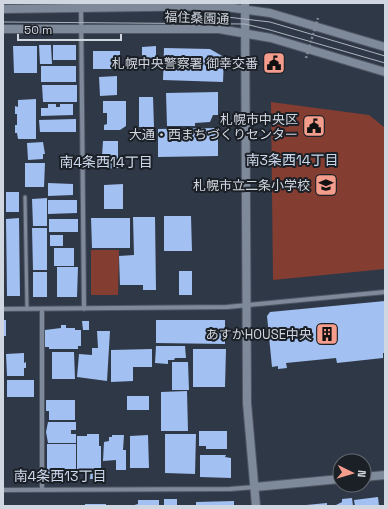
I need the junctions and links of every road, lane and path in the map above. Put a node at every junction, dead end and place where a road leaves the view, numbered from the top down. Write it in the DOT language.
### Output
graph roads {
  1 [pos="14,6"];
  2 [pos="105,6"];
  3 [pos="245,6"];
  4 [pos="81,8"];
  5 [pos="3,9"];
  6 [pos="318,18"];
  7 [pos="82,28"];
  8 [pos="3,29"];
  9 [pos="245,33"];
  10 [pos="385,47"];
  11 [pos="306,58"];
  12 [pos="385,72"];
  13 [pos="25,197"];
  14 [pos="385,292"];
  15 [pos="246,306"];
  16 [pos="3,309"];
  17 [pos="27,309"];
  18 [pos="42,309"];
  19 [pos="84,309"];
  20 [pos="385,475"];
  21 [pos="372,476"];
  22 [pos="332,481"];
  23 [pos="255,487"];
  24 [pos="3,490"];
  25 [pos="42,490"];
  26 [pos="256,506"];
  1 -- 4 [label="street, 福住桑園通"];
  1 -- 5 [label="street, 福住桑園通"];
  2 -- 3 [label="street, 福住桑園通"];
  2 -- 4 [label="street, 福住桑園通"];
  3 -- 9 [label="street"];
  3 -- 10 [label="street, 福住桑園通"];
  4 -- 7 [label="street"];
  6 -- 11 [label="path, bridge"];
  7 -- 8 [label="street, 福住桑園通"];
  7 -- 9 [label="street, 福住桑園通"];
  7 -- 19 [label="street"];
  9 -- 12 [label="street, 福住桑園通"];
  9 -- 15 [label="street"];
  13 -- 17 [label="lane"];
  14 -- 15 [label="street"];
  15 -- 19 [label="street"];
  15 -- 23 [label="street"];
  16 -- 17 [label="street"];
  17 -- 18 [label="street"];
  18 -- 19 [label="street"];
  18 -- 25 [label="street"];
  20 -- 21 [label="street"];
  22 -- 23 [label="street"];
  23 -- 25 [label="street"];
  23 -- 26 [label="street"];
  24 -- 25 [label="street"];
}
